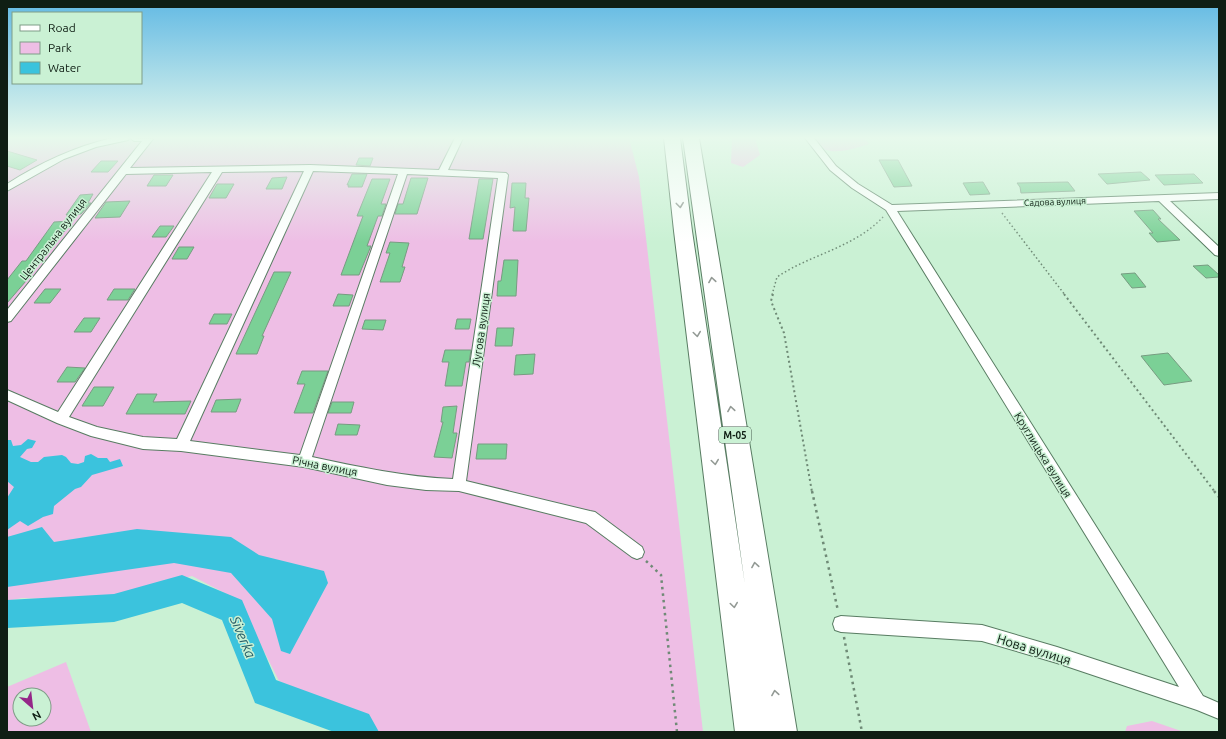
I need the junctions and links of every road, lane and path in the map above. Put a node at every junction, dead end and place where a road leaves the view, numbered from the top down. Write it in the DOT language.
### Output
graph roads {
  1 [pos="32,172"];
  2 [pos="121,172"];
  3 [pos="216,172"];
  4 [pos="308,172"];
  5 [pos="403,172"];
  6 [pos="432,172"];
  7 [pos="676,172"];
  8 [pos="696,172"];
  9 [pos="838,172"];
  10 [pos="442,173"];
  11 [pos="7,188"];
  12 [pos="1219,196"];
  13 [pos="1161,198"];
  14 [pos="995,204"];
  15 [pos="890,208"];
  16 [pos="1219,253"];
  17 [pos="7,318"];
  18 [pos="7,395"];
  19 [pos="61,419"];
  20 [pos="181,445"];
  21 [pos="304,461"];
  22 [pos="459,485"];
  23 [pos="1219,497"];
  24 [pos="637,552"];
  25 [pos="841,624"];
  26 [pos="1197,702"];
  27 [pos="1219,712"];
  28 [pos="677,732"];
  29 [pos="750,732"];
  30 [pos="781,732"];
  31 [pos="862,732"];
  1 -- 11 [label="street"];
  2 -- 17 [label="street, Центральна вулиця"];
  3 -- 19 [label="street"];
  4 -- 20 [label="street"];
  5 -- 21 [label="street"];
  6 -- 10 [label="street"];
  7 -- 29 [label="highway, М-05, one-way"];
  30 -- 8 [label="highway, М-05, one-way"];
  9 -- 15 [label="street"];
  10 -- 22 [label="street, Лугова вулиця"];
  12 -- 13 [label="street, Садова вулиця"];
  13 -- 14 [label="street, Садова вулиця"];
  13 -- 16 [label="street"];
  14 -- 15 [label="street, Садова вулиця"];
  14 -- 23 [label="path"];
  15 -- 25 [label="path"];
  15 -- 26 [label="street, Круглицька вулиця"];
  18 -- 19 [label="street, Річна вулиця"];
  19 -- 20 [label="street, Річна вулиця"];
  20 -- 21 [label="street, Річна вулиця"];
  21 -- 22 [label="street, Річна вулиця"];
  22 -- 24 [label="street, Річна вулиця"];
  24 -- 28 [label="path"];
  25 -- 26 [label="street, Нова вулиця"];
  25 -- 31 [label="path"];
  26 -- 27 [label="street, Нова вулиця"];
}
